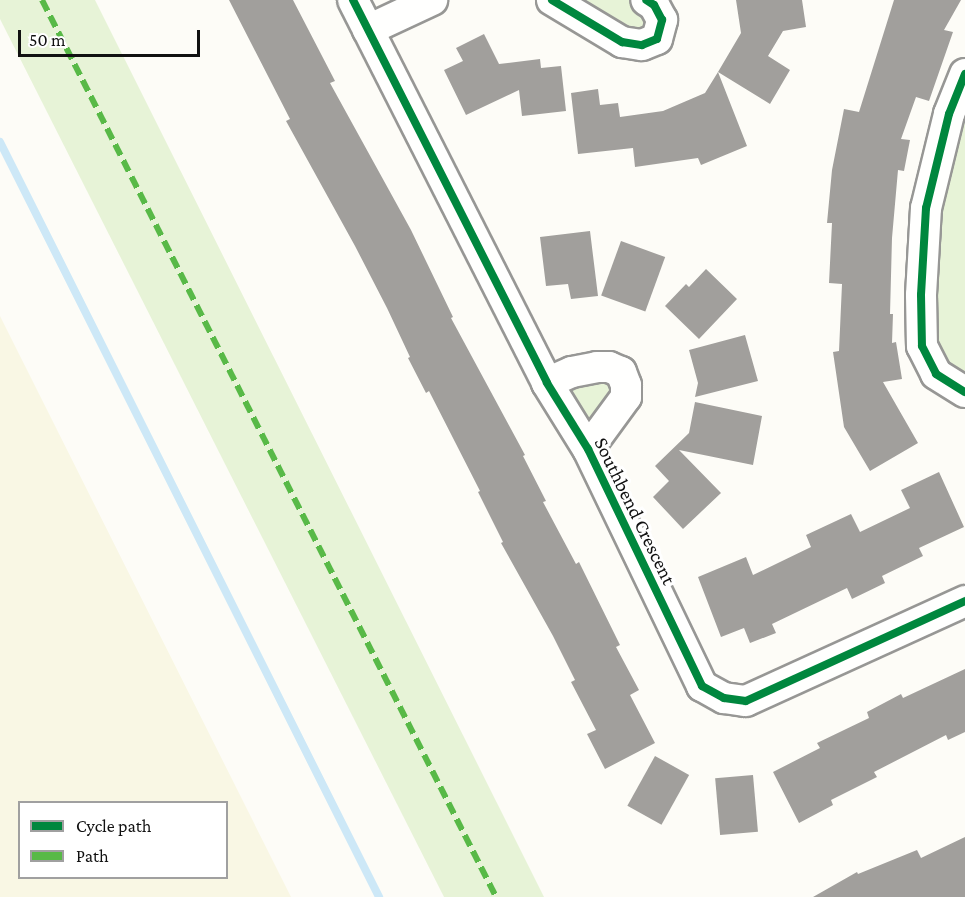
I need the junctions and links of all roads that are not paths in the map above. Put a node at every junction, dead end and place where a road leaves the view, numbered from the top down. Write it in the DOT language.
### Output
graph roads {
  1 [pos="353,0"];
  2 [pos="432,0"];
  3 [pos="552,0"];
  4 [pos="646,0"];
  5 [pos="368,30"];
  6 [pos="965,74"];
  7 [pos="547,383"];
  8 [pos="965,392"];
  9 [pos="588,449"];
  10 [pos="965,601"];
  1 -- 5 [label="street, Southbend Crescent"];
  2 -- 5 [label="street"];
  3 -- 4 [label="street"];
  5 -- 7 [label="street, Southbend Crescent"];
  6 -- 8 [label="street"];
  7 -- 9 [label="street, Southbend Crescent"];
  7 -- 9 [label="street"];
  9 -- 10 [label="street, Southbend Crescent"];
}
